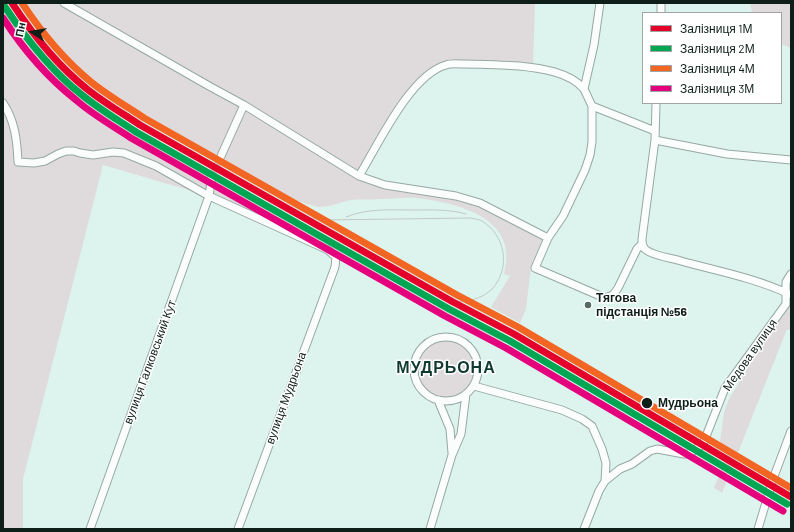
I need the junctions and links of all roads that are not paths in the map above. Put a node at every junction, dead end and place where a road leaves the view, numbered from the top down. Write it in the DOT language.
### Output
graph roads {
  1 [pos="64,3"];
  2 [pos="600,3"];
  3 [pos="584,89"];
  4 [pos="3,103"];
  5 [pos="656,104"];
  6 [pos="244,105"];
  7 [pos="592,106"];
  8 [pos="655,130"];
  9 [pos="655,140"];
  10 [pos="221,156"];
  11 [pos="791,160"];
  12 [pos="212,176"];
  13 [pos="360,176"];
  14 [pos="209,196"];
  15 [pos="548,238"];
  16 [pos="642,244"];
  17 [pos="791,274"];
  18 [pos="789,294"];
  19 [pos="474,386"];
  20 [pos="466,394"];
  21 [pos="438,400"];
  22 [pos="791,431"];
  23 [pos="452,455"];
  24 [pos="605,481"];
  25 [pos="90,529"];
  26 [pos="238,529"];
  27 [pos="430,529"];
  28 [pos="584,529"];
  29 [pos="758,529"];
  1 -- 6 [label="street"];
  2 -- 3 [label="street"];
  3 -- 7 [label="street"];
  3 -- 13 [label="street"];
  4 -- 14 [label="street"];
  5 -- 8 [label="street"];
  6 -- 10 [label="street"];
  6 -- 13 [label="street"];
  7 -- 8 [label="street"];
  7 -- 15 [label="street"];
  8 -- 9 [label="street"];
  9 -- 11 [label="street"];
  9 -- 16 [label="street"];
  12 -- 14 [label="street, вулиця Галковський Кут"];
  13 -- 15 [label="street"];
  14 -- 25 [label="street, вулиця Галковський Кут"];
  14 -- 26 [label="street, вулиця Мудрьона"];
  15 -- 16 [label="street"];
  16 -- 18 [label="street"];
  17 -- 18 [label="street, Медова вулиця"];
  18 -- 24 [label="street, Медова вулиця"];
  19 -- 20 [label="street"];
  19 -- 21 [label="street"];
  19 -- 24 [label="street"];
  20 -- 21 [label="street"];
  20 -- 23 [label="street"];
  21 -- 23 [label="street"];
  22 -- 29 [label="street"];
  23 -- 27 [label="street"];
  24 -- 28 [label="street, Медова вулиця"];
}
